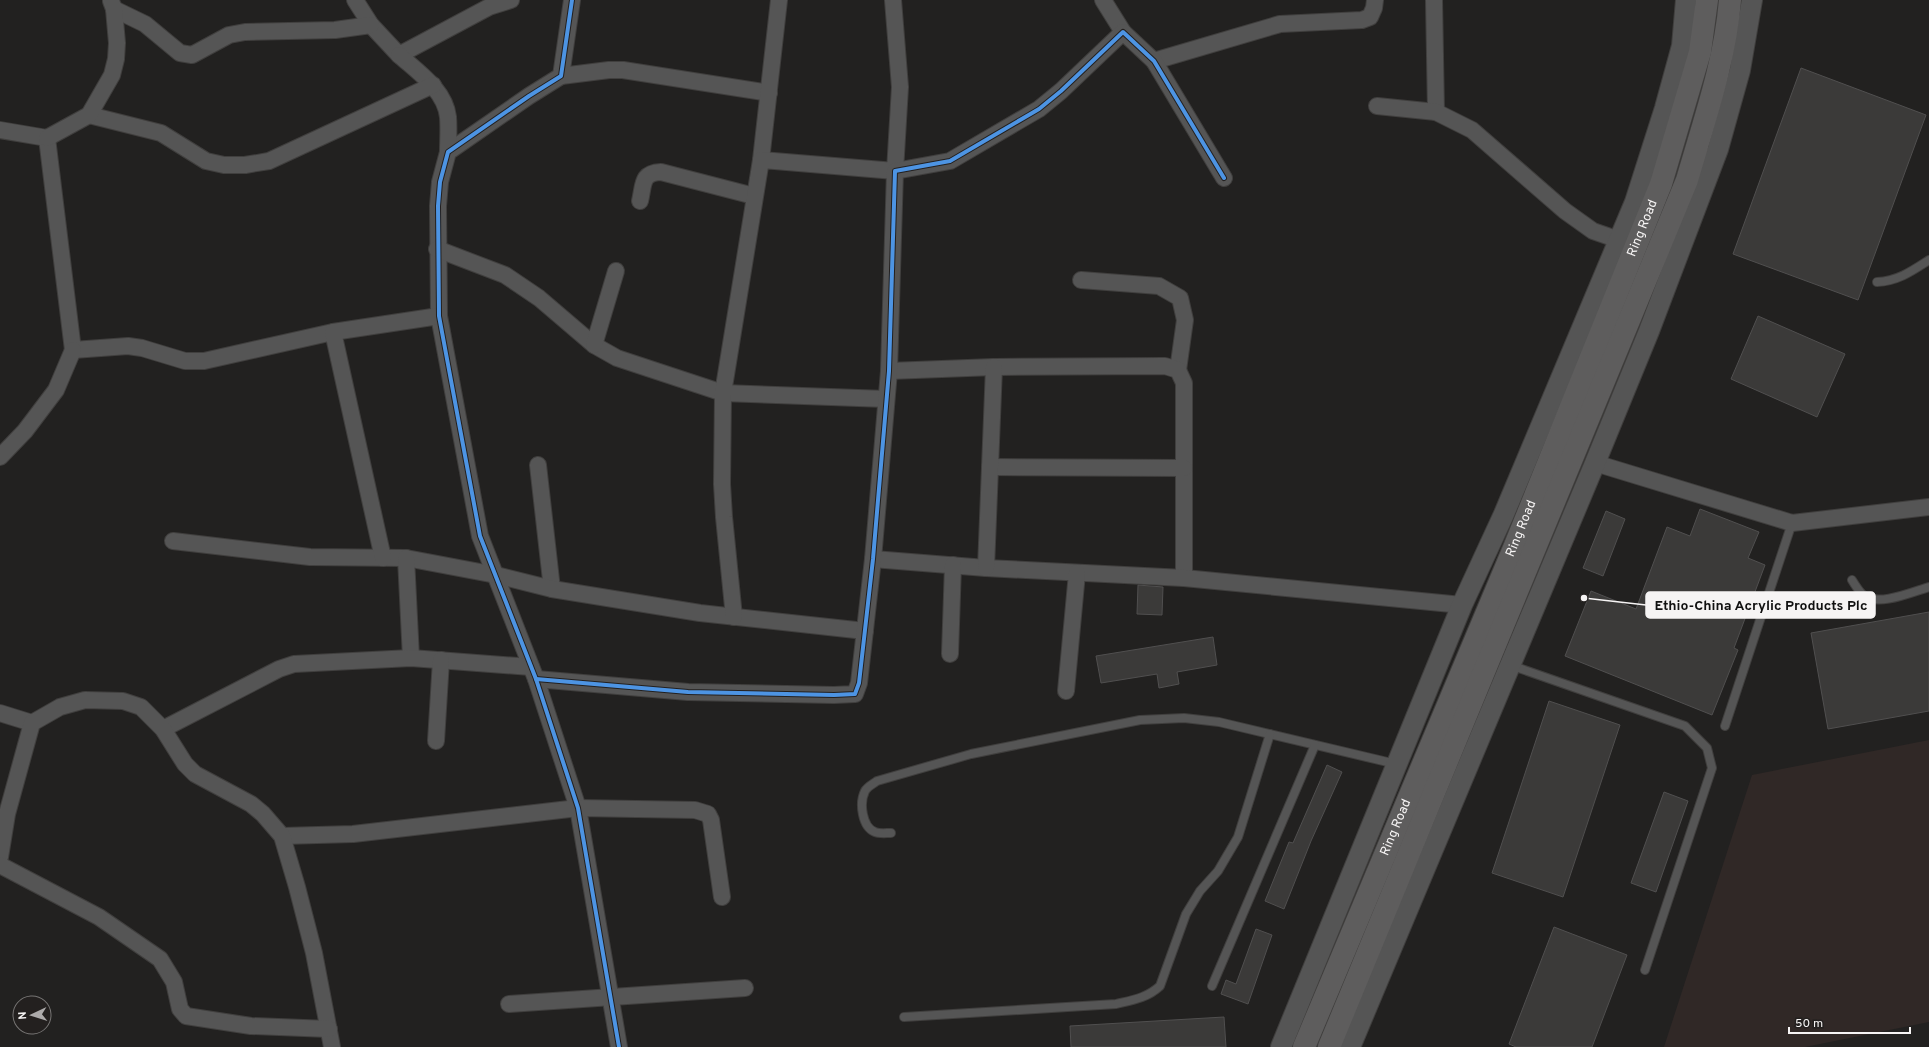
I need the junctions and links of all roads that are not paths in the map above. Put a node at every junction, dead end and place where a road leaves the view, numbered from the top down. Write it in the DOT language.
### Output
graph roads {
  1 [pos="356,0"];
  2 [pos="511,0"];
  3 [pos="572,0"];
  4 [pos="778,0"];
  5 [pos="893,0"];
  6 [pos="1103,0"];
  7 [pos="1375,0"];
  8 [pos="1434,0"];
  9 [pos="1686,0"];
  10 [pos="1707,0"];
  11 [pos="1730,0"];
  12 [pos="1752,0"];
  13 [pos="112,5"];
  14 [pos="371,25"];
  15 [pos="1123,32"];
  16 [pos="399,55"];
  17 [pos="1154,62"];
  18 [pos="561,76"];
  19 [pos="433,86"];
  20 [pos="769,93"];
  21 [pos="1377,106"];
  22 [pos="1436,112"];
  23 [pos="89,115"];
  24 [pos="0,130"];
  25 [pos="47,138"];
  26 [pos="448,152"];
  27 [pos="761,160"];
  28 [pos="895,171"];
  29 [pos="1224,178"];
  30 [pos="754,196"];
  31 [pos="640,201"];
  32 [pos="1619,240"];
  33 [pos="437,249"];
  34 [pos="1929,260"];
  35 [pos="616,271"];
  36 [pos="1081,280"];
  37 [pos="1877,282"];
  38 [pos="439,316"];
  39 [pos="333,332"];
  40 [pos="594,345"];
  41 [pos="73,350"];
  42 [pos="994,367"];
  43 [pos="1178,370"];
  44 [pos="889,371"];
  45 [pos="723,393"];
  46 [pos="886,399"];
  47 [pos="0,457"];
  48 [pos="1595,463"];
  49 [pos="538,465"];
  50 [pos="990,467"];
  51 [pos="1184,468"];
  52 [pos="1929,507"];
  53 [pos="1792,523"];
  54 [pos="173,541"];
  55 [pos="383,558"];
  56 [pos="406,558"];
  57 [pos="874,559"];
  58 [pos="953,565"];
  59 [pos="986,568"];
  60 [pos="1078,572"];
  61 [pos="496,575"];
  62 [pos="1184,578"];
  63 [pos="1852,580"];
  64 [pos="1929,587"];
  65 [pos="552,589"];
  66 [pos="1462,605"];
  67 [pos="734,617"];
  68 [pos="865,631"];
  69 [pos="950,654"];
  70 [pos="411,658"];
  71 [pos="441,660"];
  72 [pos="1510,665"];
  73 [pos="533,673"];
  74 [pos="1066,691"];
  75 [pos="0,713"];
  76 [pos="32,723"];
  77 [pos="1725,726"];
  78 [pos="164,729"];
  79 [pos="1270,734"];
  80 [pos="436,741"];
  81 [pos="1315,745"];
  82 [pos="1397,764"];
  83 [pos="578,808"];
  84 [pos="891,833"];
  85 [pos="282,836"];
  86 [pos="0,857"];
  87 [pos="0,865"];
  88 [pos="722,897"];
  89 [pos="1645,970"];
  90 [pos="1212,986"];
  91 [pos="745,988"];
  92 [pos="611,997"];
  93 [pos="509,1004"];
  94 [pos="904,1016"];
  95 [pos="329,1029"];
  96 [pos="332,1047"];
  97 [pos="619,1047"];
  98 [pos="1281,1047"];
  99 [pos="1304,1047"];
  100 [pos="1329,1047"];
  101 [pos="1350,1047"];
  1 -- 14 [label="street"];
  2 -- 16 [label="street"];
  3 -- 18 [label="street"];
  4 -- 20 [label="street"];
  5 -- 28 [label="street"];
  6 -- 15 [label="street"];
  7 -- 17 [label="street"];
  8 -- 22 [label="street"];
  9 -- 32 [label="street"];
  10 -- 99 [label="highway, Ring Road"];
  11 -- 100 [label="highway, Ring Road"];
  12 -- 48 [label="street"];
  13 -- 14 [label="street"];
  13 -- 23 [label="street"];
  14 -- 16 [label="street"];
  15 -- 17 [label="street"];
  15 -- 28 [label="street"];
  16 -- 19 [label="street"];
  17 -- 29 [label="street"];
  18 -- 20 [label="street"];
  18 -- 26 [label="street"];
  19 -- 23 [label="street"];
  19 -- 26 [label="street"];
  20 -- 27 [label="street"];
  21 -- 22 [label="street"];
  22 -- 32 [label="street"];
  23 -- 25 [label="street"];
  24 -- 25 [label="street"];
  25 -- 41 [label="street"];
  26 -- 33 [label="street"];
  27 -- 28 [label="street"];
  27 -- 30 [label="street"];
  28 -- 44 [label="street"];
  30 -- 31 [label="street"];
  30 -- 45 [label="street"];
  32 -- 66 [label="street"];
  33 -- 38 [label="street"];
  33 -- 40 [label="street"];
  34 -- 37 [label="lane"];
  35 -- 40 [label="street"];
  36 -- 43 [label="street"];
  38 -- 39 [label="street"];
  38 -- 61 [label="street"];
  39 -- 41 [label="street"];
  39 -- 55 [label="street"];
  40 -- 45 [label="street"];
  41 -- 47 [label="street"];
  42 -- 43 [label="street"];
  42 -- 44 [label="street"];
  42 -- 50 [label="street"];
  43 -- 51 [label="street"];
  44 -- 46 [label="street"];
  45 -- 46 [label="street"];
  45 -- 67 [label="street"];
  46 -- 57 [label="street"];
  48 -- 53 [label="street"];
  48 -- 72 [label="street"];
  49 -- 65 [label="street"];
  50 -- 51 [label="street"];
  50 -- 59 [label="street"];
  51 -- 62 [label="street"];
  52 -- 53 [label="street"];
  53 -- 77 [label="lane"];
  54 -- 55 [label="street"];
  55 -- 56 [label="street"];
  56 -- 61 [label="street"];
  56 -- 70 [label="street"];
  57 -- 58 [label="street"];
  57 -- 68 [label="street"];
  58 -- 59 [label="street"];
  58 -- 69 [label="street"];
  59 -- 60 [label="street"];
  60 -- 62 [label="street"];
  60 -- 74 [label="street"];
  61 -- 65 [label="street"];
  61 -- 73 [label="street"];
  62 -- 66 [label="street"];
  63 -- 64 [label="lane"];
  65 -- 67 [label="street"];
  66 -- 82 [label="street"];
  67 -- 68 [label="street"];
  68 -- 73 [label="street"];
  70 -- 71 [label="street"];
  70 -- 78 [label="street"];
  71 -- 73 [label="street"];
  71 -- 80 [label="street"];
  72 -- 89 [label="lane"];
  72 -- 101 [label="street"];
  73 -- 83 [label="street"];
  75 -- 76 [label="street"];
  76 -- 78 [label="street"];
  76 -- 86 [label="street"];
  78 -- 85 [label="street"];
  79 -- 81 [label="lane"];
  79 -- 84 [label="lane"];
  79 -- 94 [label="lane"];
  81 -- 82 [label="lane"];
  81 -- 90 [label="lane"];
  82 -- 98 [label="street"];
  83 -- 85 [label="street"];
  83 -- 88 [label="street"];
  83 -- 92 [label="street"];
  85 -- 95 [label="street"];
  87 -- 95 [label="street"];
  91 -- 92 [label="street"];
  92 -- 93 [label="street"];
  92 -- 97 [label="street"];
  95 -- 96 [label="street"];
}
